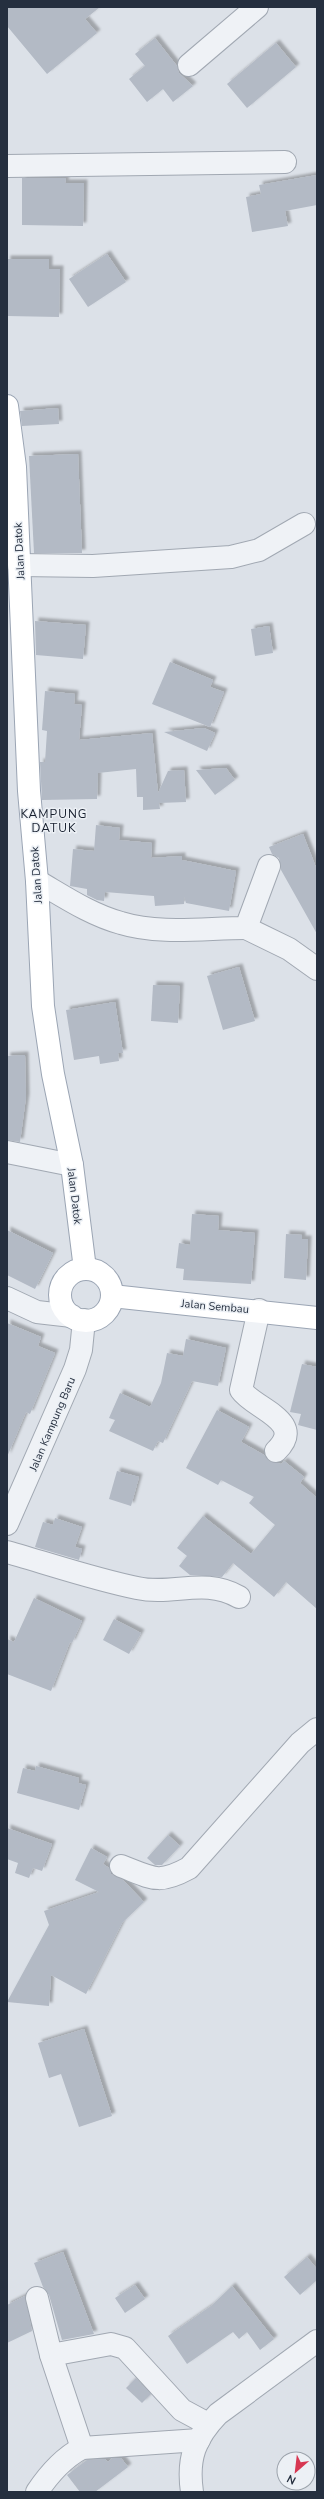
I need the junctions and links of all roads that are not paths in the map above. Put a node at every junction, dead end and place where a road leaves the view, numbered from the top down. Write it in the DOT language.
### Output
graph roads {
  1 [pos="258,7"];
  2 [pos="189,65"];
  3 [pos="285,162"];
  4 [pos="7,166"];
  5 [pos="7,406"];
  6 [pos="304,524"];
  7 [pos="19,565"];
  8 [pos="14,595"];
  9 [pos="269,866"];
  10 [pos="37,881"];
  11 [pos="246,928"];
  12 [pos="317,969"];
  13 [pos="7,1152"];
  14 [pos="72,1164"];
  15 [pos="85,1269"];
  16 [pos="112,1296"];
  17 [pos="7,1298"];
  18 [pos="259,1310"];
  19 [pos="78,1318"];
  20 [pos="317,1318"];
  21 [pos="276,1451"];
  22 [pos="7,1524"];
  23 [pos="7,1552"];
  24 [pos="239,1597"];
  25 [pos="317,1729"];
  26 [pos="121,1866"];
  27 [pos="37,2298"];
  28 [pos="317,2341"];
  29 [pos="51,2355"];
  30 [pos="204,2432"];
  31 [pos="82,2448"];
  32 [pos="37,2492"];
  33 [pos="192,2492"];
  1 -- 2 [label="street"];
  3 -- 4 [label="street"];
  5 -- 7 [label="main road, Jalan Datok"];
  6 -- 7 [label="street"];
  7 -- 8 [label="main road, Jalan Datok"];
  8 -- 10 [label="main road, Jalan Datok"];
  9 -- 11 [label="street"];
  10 -- 11 [label="street"];
  10 -- 14 [label="main road, Jalan Datok"];
  11 -- 12 [label="street"];
  13 -- 14 [label="street"];
  14 -- 15 [label="main road, Jalan Datok"];
  15 -- 16 [label="main road"];
  15 -- 19 [label="main road"];
  16 -- 18 [label="main road, Jalan Sembau"];
  16 -- 19 [label="main road"];
  17 -- 19 [label="street"];
  18 -- 20 [label="main road, Jalan Sembau"];
  18 -- 21 [label="street"];
  19 -- 22 [label="street, Jalan Kampung Baru"];
  23 -- 24 [label="street"];
  25 -- 26 [label="street"];
  27 -- 29 [label="street"];
  28 -- 30 [label="street"];
  29 -- 30 [label="street"];
  29 -- 31 [label="street"];
  30 -- 31 [label="street"];
  30 -- 33 [label="street"];
  31 -- 32 [label="street"];
}
